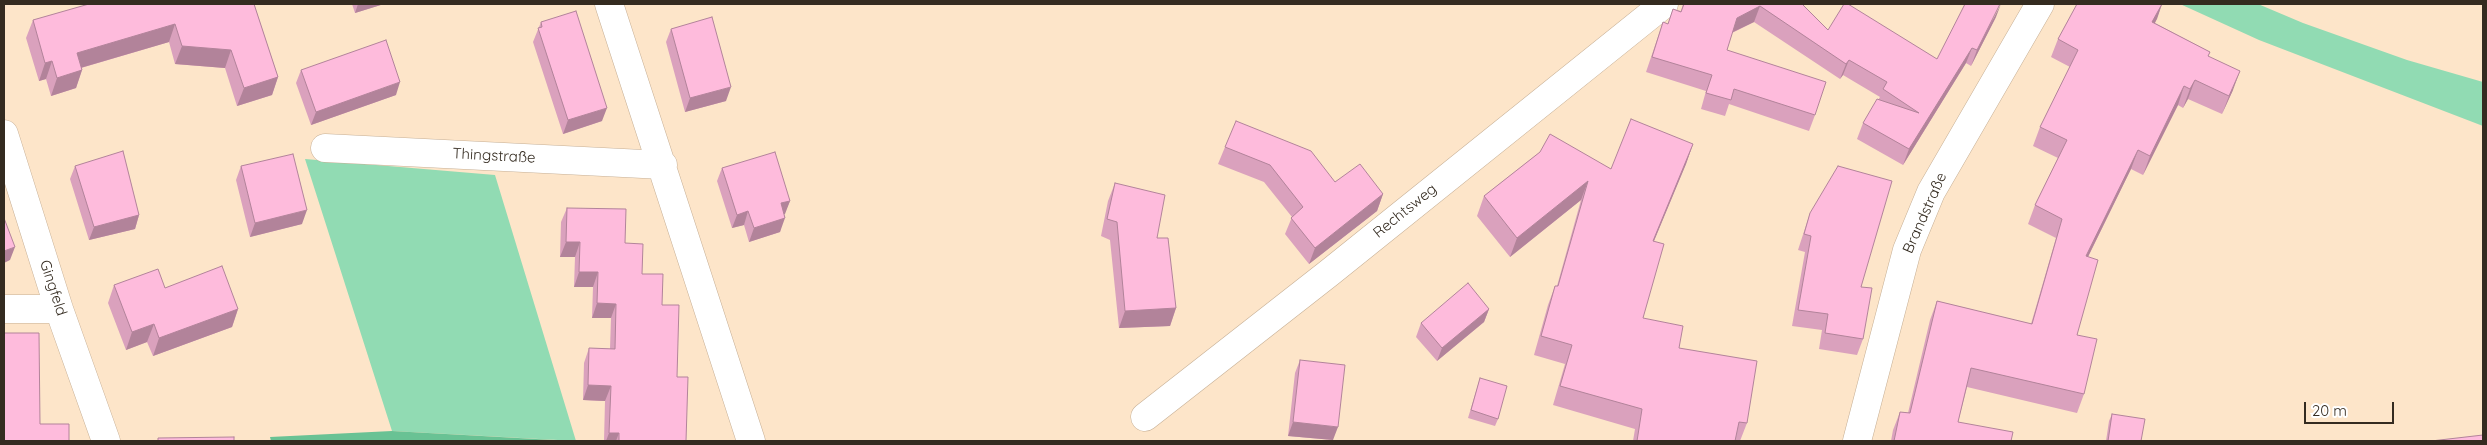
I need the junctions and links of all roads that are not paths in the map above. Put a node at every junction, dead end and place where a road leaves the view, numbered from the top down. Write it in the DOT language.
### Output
graph roads {
  1 [pos="609,4"];
  2 [pos="1664,4"];
  3 [pos="2040,4"];
  4 [pos="4,134"];
  5 [pos="325,148"];
  6 [pos="663,165"];
  7 [pos="59,308"];
  8 [pos="4,309"];
  9 [pos="1145,417"];
  10 [pos="106,441"];
  11 [pos="752,441"];
  12 [pos="1856,441"];
  1 -- 6 [label="street"];
  2 -- 9 [label="street, Rechtsweg"];
  3 -- 12 [label="street, Brandstraße"];
  4 -- 7 [label="street, Gingfeld"];
  5 -- 6 [label="street, Thingstraße"];
  6 -- 11 [label="street"];
  7 -- 8 [label="street"];
  7 -- 10 [label="street, Gingfeld"];
}
